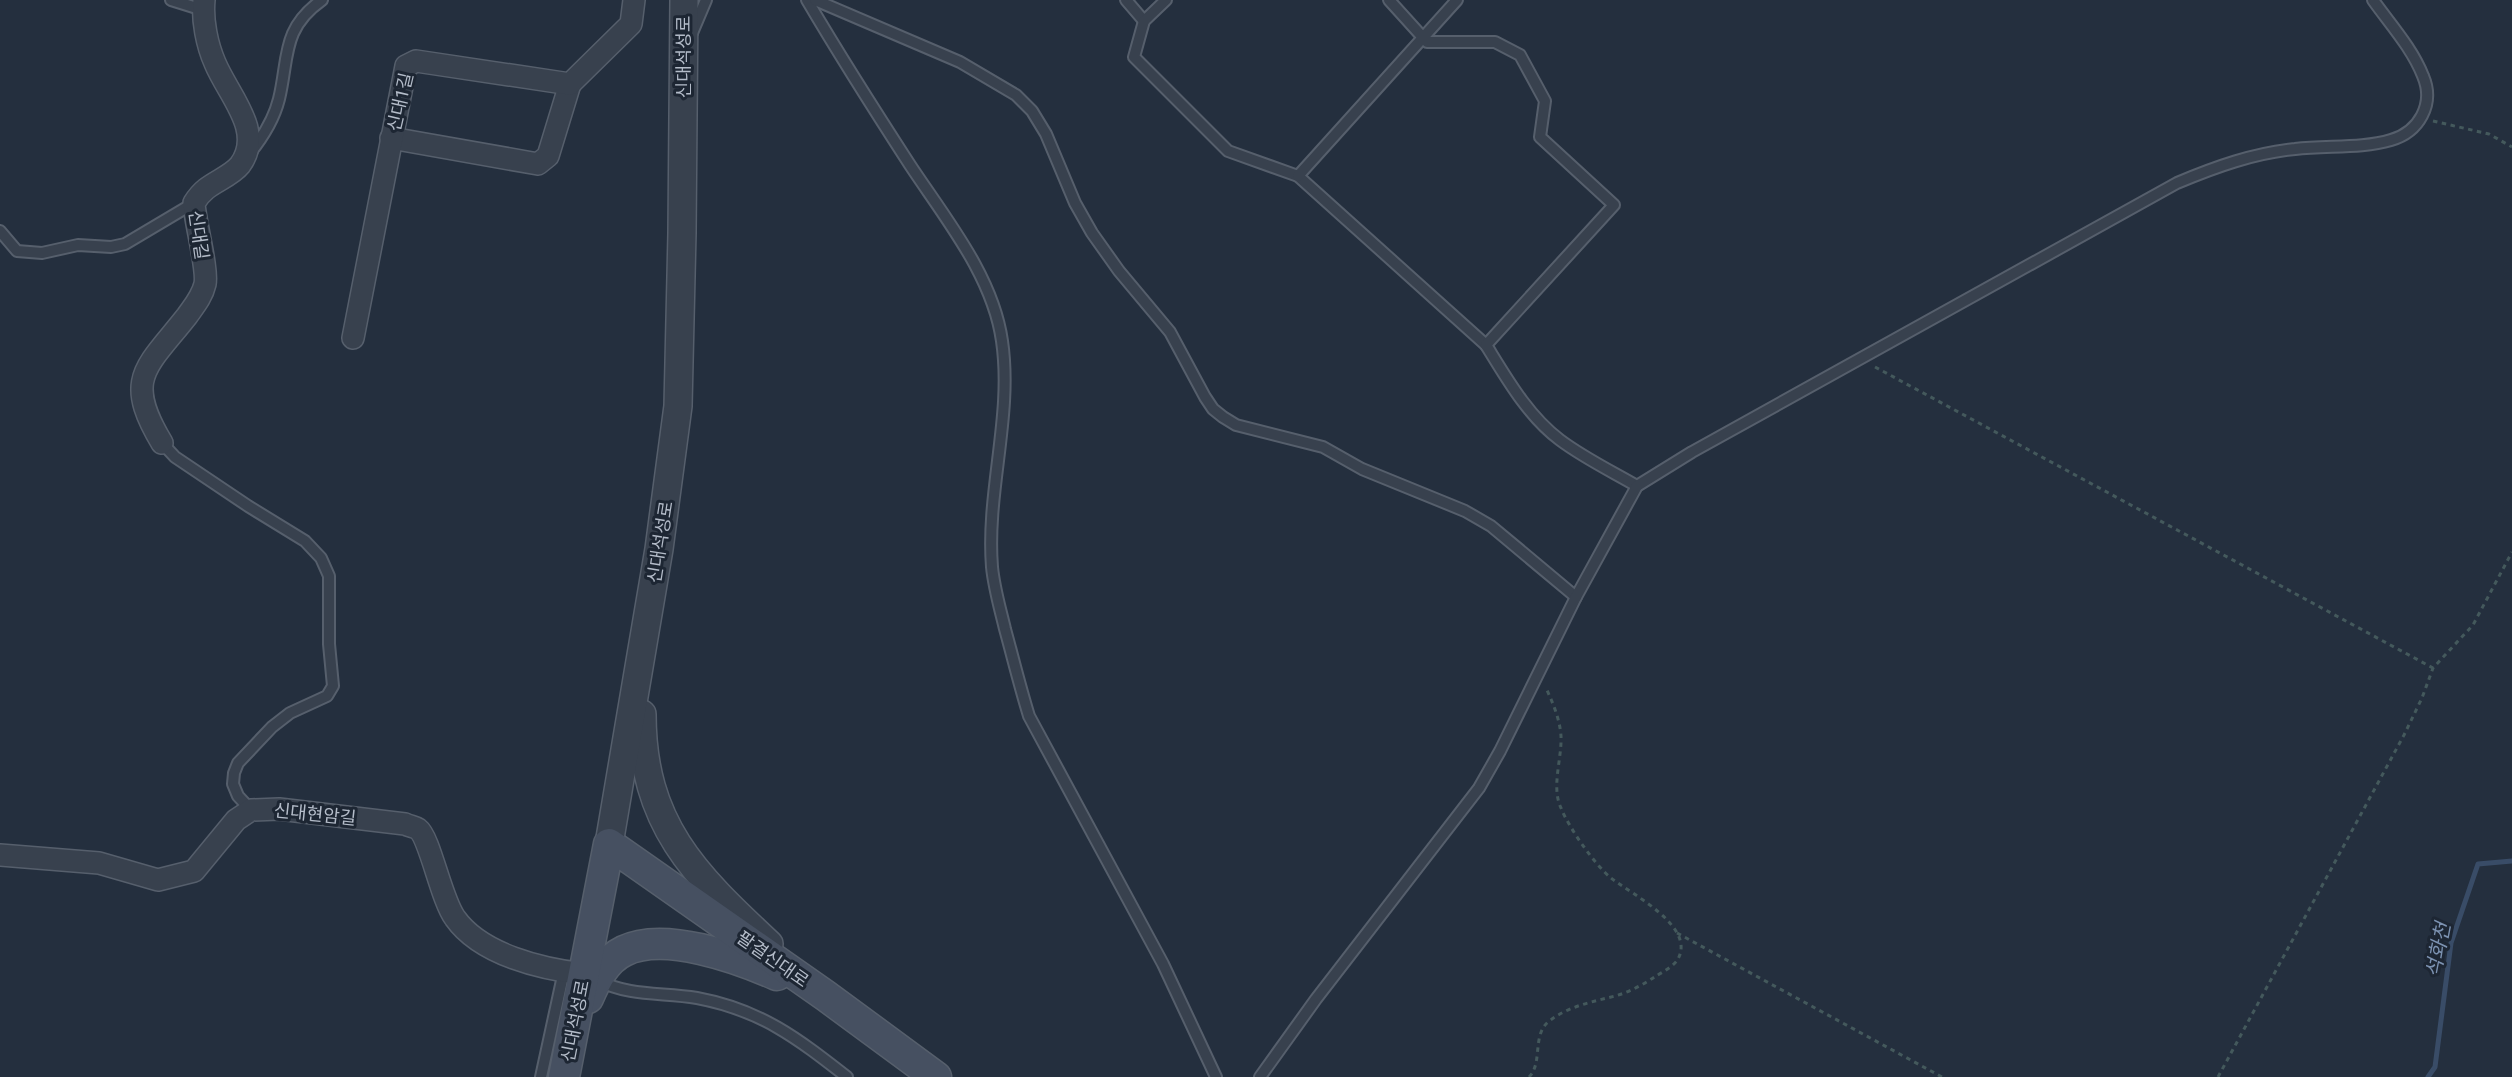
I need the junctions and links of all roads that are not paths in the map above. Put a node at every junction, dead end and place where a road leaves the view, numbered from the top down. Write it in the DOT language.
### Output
graph roads {
  1 [pos="171,0"];
  2 [pos="322,0"];
  3 [pos="634,0"];
  4 [pos="706,0"];
  5 [pos="807,0"];
  6 [pos="814,0"];
  7 [pos="1126,0"];
  8 [pos="1166,0"];
  9 [pos="1389,0"];
  10 [pos="1457,0"];
  11 [pos="2373,0"];
  12 [pos="204,5"];
  13 [pos="681,5"];
  14 [pos="1144,21"];
  15 [pos="1424,38"];
  16 [pos="683,55"];
  17 [pos="570,84"];
  18 [pos="391,138"];
  19 [pos="239,166"];
  20 [pos="1298,176"];
  21 [pos="194,203"];
  22 [pos="0,231"];
  23 [pos="353,338"];
  24 [pos="1486,345"];
  25 [pos="162,443"];
  26 [pos="1637,486"];
  27 [pos="1576,597"];
  28 [pos="642,651"];
  29 [pos="251,810"];
  30 [pos="609,844"];
  31 [pos="0,855"];
  32 [pos="582,975"];
  33 [pos="825,996"];
  34 [pos="541,1077"];
  35 [pos="564,1077"];
  36 [pos="847,1077"];
  37 [pos="936,1077"];
  38 [pos="1216,1077"];
  39 [pos="1260,1077"];
  1 -- 12 [label="lane"];
  2 -- 19 [label="lane"];
  3 -- 17 [label="street"];
  4 -- 16 [label="lane"];
  5 -- 38 [label="lane"];
  6 -- 27 [label="lane"];
  7 -- 14 [label="lane"];
  8 -- 14 [label="lane"];
  9 -- 15 [label="lane"];
  10 -- 15 [label="lane"];
  11 -- 26 [label="lane"];
  12 -- 19 [label="street"];
  13 -- 16 [label="street, 신대석성로"];
  14 -- 20 [label="lane"];
  15 -- 20 [label="lane"];
  15 -- 24 [label="lane"];
  16 -- 28 [label="street, 신대석성로"];
  17 -- 18 [label="street"];
  17 -- 18 [label="street, 신대1길"];
  18 -- 23 [label="street, 신대1길"];
  19 -- 21 [label="street, 신대길"];
  20 -- 24 [label="lane"];
  21 -- 22 [label="lane"];
  21 -- 25 [label="street, 신대길"];
  24 -- 26 [label="lane"];
  25 -- 29 [label="lane"];
  26 -- 27 [label="lane"];
  27 -- 39 [label="lane"];
  28 -- 30 [label="street, 신대석성로"];
  28 -- 33 [label="street"];
  29 -- 31 [label="street, 신대현암길"];
  29 -- 32 [label="street, 신대현암길"];
  30 -- 32 [label="main road, 신대석성로"];
  30 -- 33 [label="main road, 팔결신대로"];
  32 -- 33 [label="main road"];
  32 -- 34 [label="lane"];
  32 -- 35 [label="main road, 신대석성로"];
  32 -- 36 [label="lane"];
  33 -- 37 [label="main road, 팔결신대로"];
}
